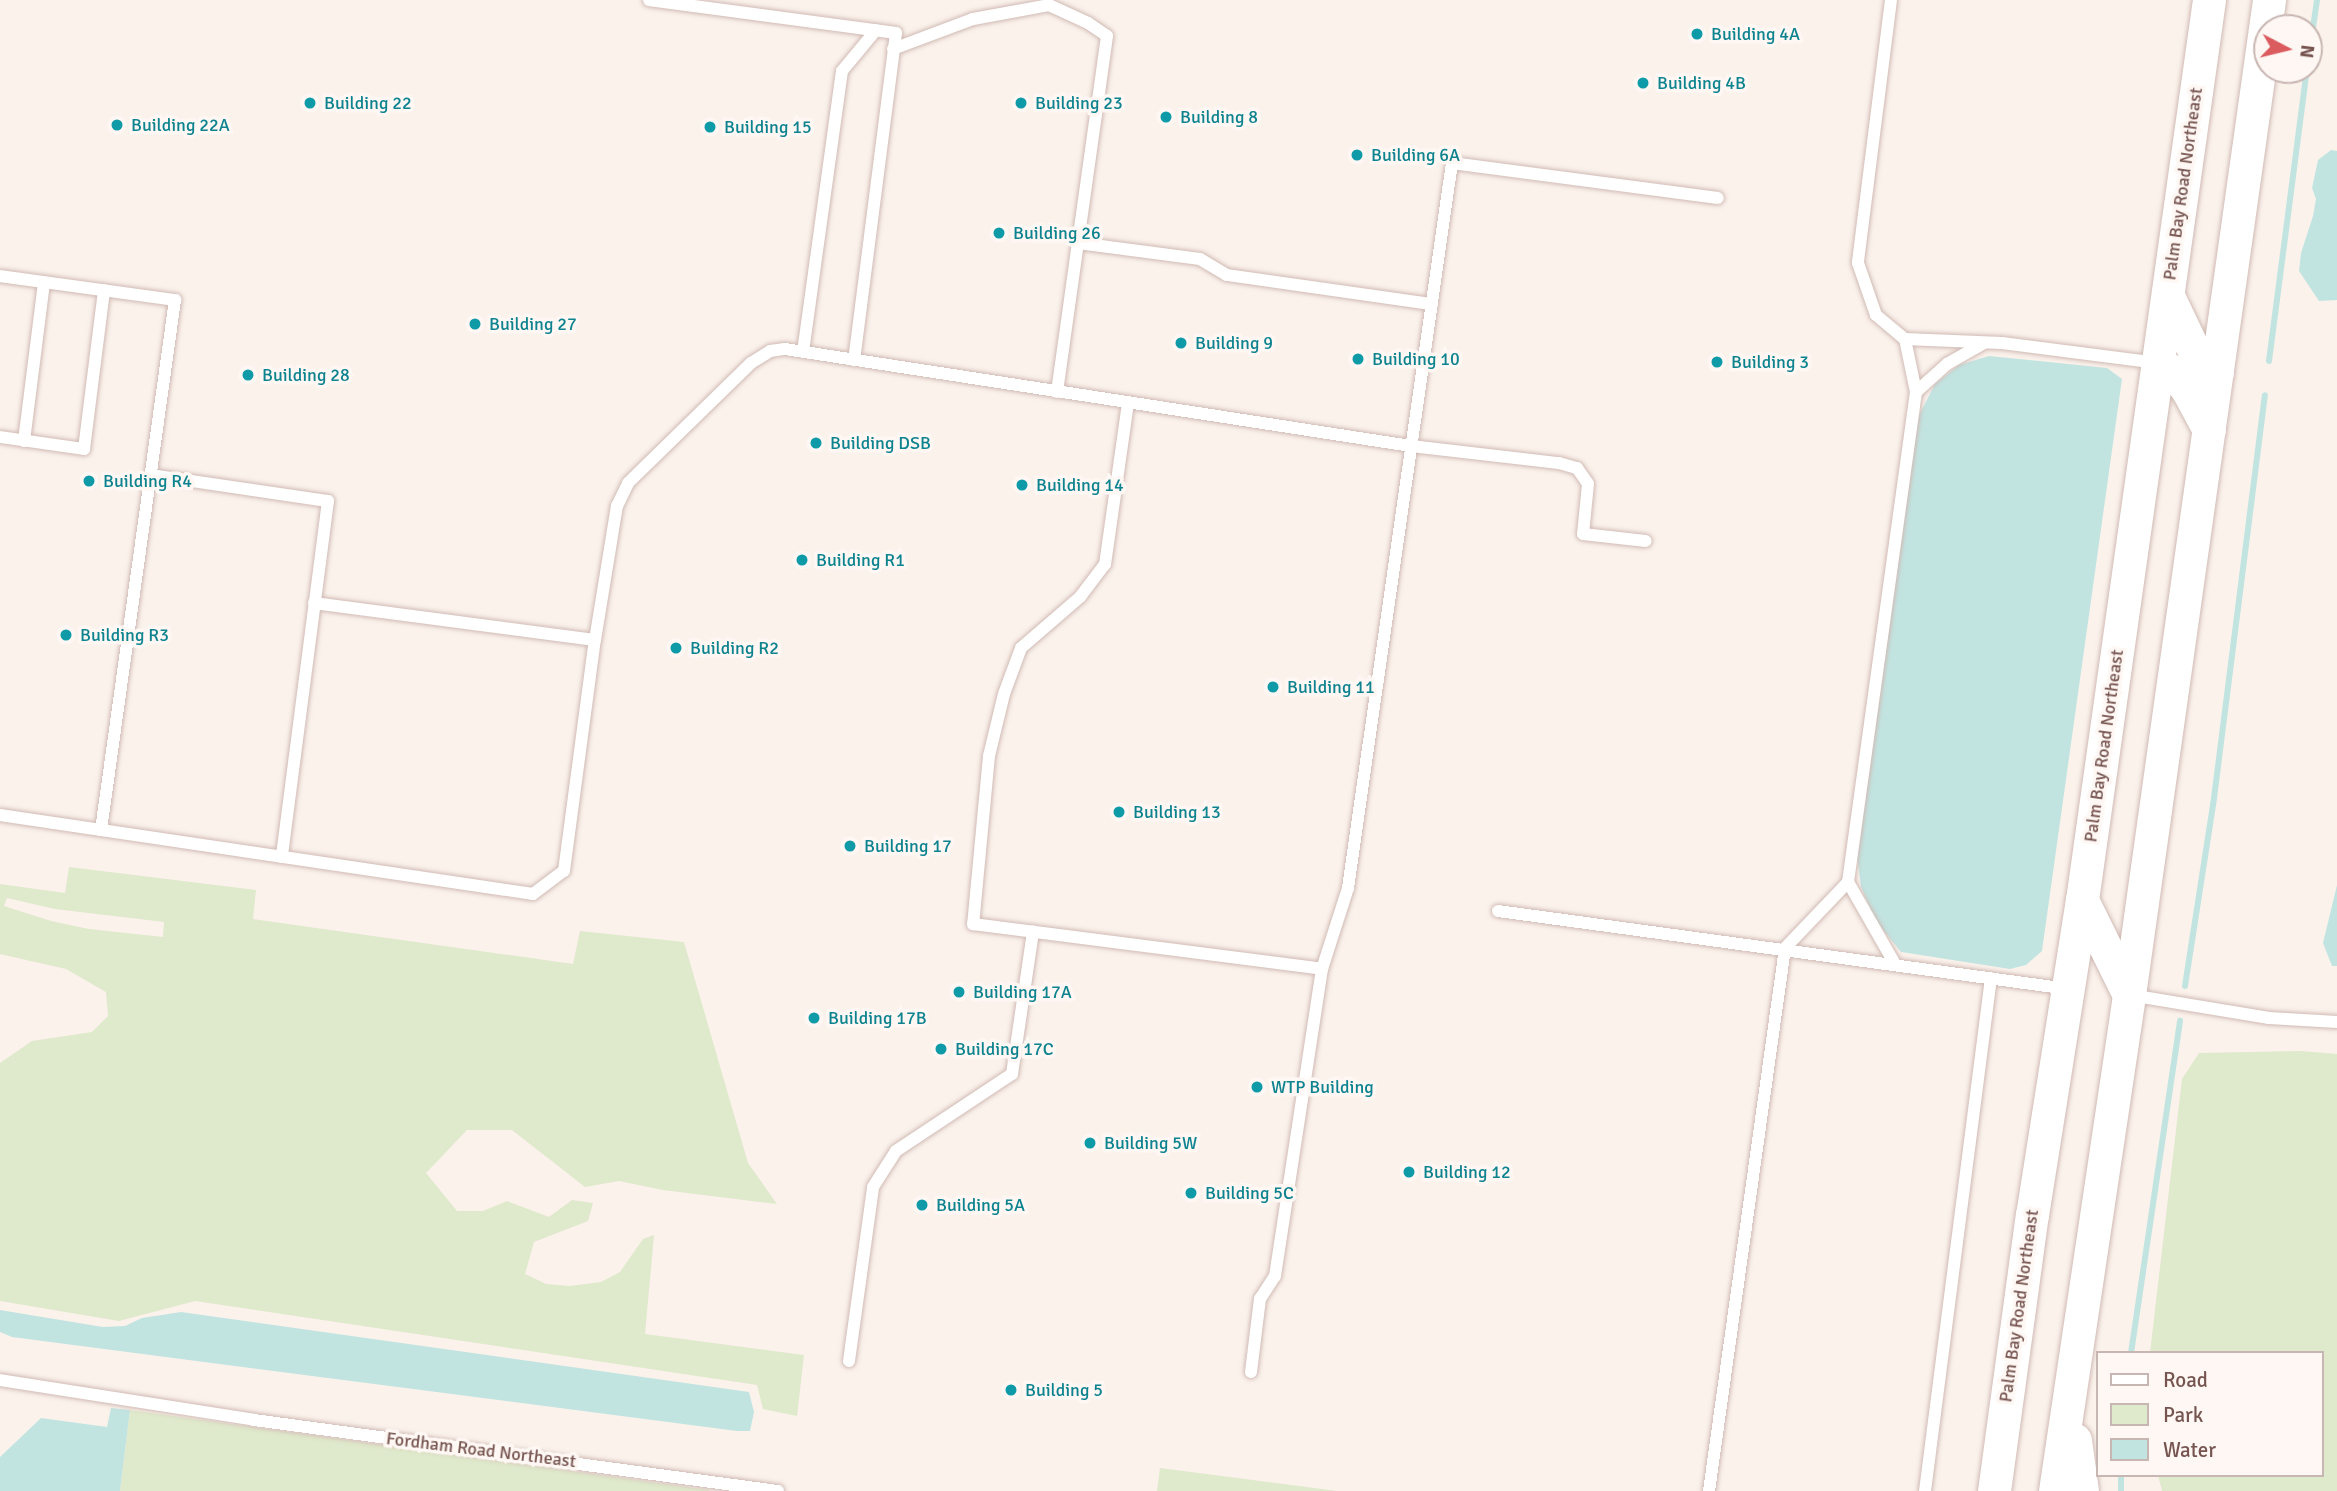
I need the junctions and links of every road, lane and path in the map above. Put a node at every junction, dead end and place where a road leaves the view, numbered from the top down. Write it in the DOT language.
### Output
graph roads {
  1 [pos="649,0"];
  2 [pos="1891,0"];
  3 [pos="2209,0"];
  4 [pos="2269,0"];
  5 [pos="876,30"];
  6 [pos="893,49"];
  7 [pos="1718,198"];
  8 [pos="1078,243"];
  9 [pos="0,276"];
  10 [pos="44,282"];
  11 [pos="104,290"];
  12 [pos="2168,296"];
  13 [pos="1432,304"];
  14 [pos="1905,339"];
  15 [pos="1986,342"];
  16 [pos="803,352"];
  17 [pos="854,360"];
  18 [pos="2158,363"];
  19 [pos="2217,372"];
  20 [pos="1057,392"];
  21 [pos="1916,392"];
  22 [pos="1128,402"];
  23 [pos="2209,430"];
  24 [pos="0,437"];
  25 [pos="24,441"];
  26 [pos="1411,446"];
  27 [pos="151,475"];
  28 [pos="1646,541"];
  29 [pos="314,603"];
  30 [pos="595,640"];
  31 [pos="0,815"];
  32 [pos="102,830"];
  33 [pos="282,857"];
  34 [pos="1848,882"];
  35 [pos="2082,900"];
  36 [pos="1497,911"];
  37 [pos="1033,932"];
  38 [pos="1785,948"];
  39 [pos="1895,964"];
  40 [pos="1322,969"];
  41 [pos="1991,978"];
  42 [pos="2068,989"];
  43 [pos="2129,995"];
  44 [pos="2337,1022"];
  45 [pos="849,1361"];
  46 [pos="1251,1372"];
  47 [pos="2070,1379"];
  48 [pos="0,1380"];
  49 [pos="778,1491"];
  50 [pos="1709,1491"];
  51 [pos="1925,1491"];
  52 [pos="1994,1491"];
  53 [pos="2055,1491"];
  54 [pos="2082,1491"];
  1 -- 5 [label="lane"];
  2 -- 14 [label="lane"];
  3 -- 12 [label="main road, Palm Bay Road Northeast"];
  4 -- 19 [label="main road"];
  5 -- 6 [label="lane"];
  5 -- 16 [label="lane"];
  6 -- 8 [label="lane"];
  6 -- 17 [label="lane"];
  7 -- 13 [label="lane"];
  8 -- 13 [label="lane"];
  8 -- 20 [label="lane"];
  9 -- 10 [label="lane"];
  10 -- 11 [label="lane"];
  10 -- 25 [label="lane"];
  11 -- 25 [label="lane"];
  11 -- 27 [label="lane"];
  12 -- 18 [label="main road, Palm Bay Road Northeast"];
  12 -- 19 [label="main road"];
  13 -- 26 [label="lane"];
  14 -- 15 [label="lane"];
  14 -- 21 [label="lane"];
  15 -- 18 [label="lane"];
  15 -- 21 [label="lane"];
  16 -- 17 [label="lane"];
  16 -- 30 [label="lane"];
  17 -- 20 [label="lane"];
  18 -- 23 [label="main road"];
  18 -- 35 [label="main road, Palm Bay Road Northeast"];
  19 -- 23 [label="main road"];
  20 -- 22 [label="lane"];
  21 -- 34 [label="lane"];
  22 -- 26 [label="lane"];
  22 -- 37 [label="lane"];
  23 -- 43 [label="main road"];
  24 -- 25 [label="lane"];
  26 -- 28 [label="lane"];
  26 -- 40 [label="lane"];
  27 -- 29 [label="lane"];
  27 -- 32 [label="lane"];
  29 -- 30 [label="lane"];
  29 -- 33 [label="lane"];
  30 -- 33 [label="lane"];
  31 -- 32 [label="lane"];
  32 -- 33 [label="lane"];
  34 -- 38 [label="lane"];
  34 -- 39 [label="lane"];
  35 -- 42 [label="main road, Palm Bay Road Northeast"];
  35 -- 43 [label="main road"];
  36 -- 38 [label="lane"];
  37 -- 40 [label="lane"];
  37 -- 45 [label="lane"];
  38 -- 39 [label="lane"];
  38 -- 50 [label="lane"];
  39 -- 41 [label="lane"];
  40 -- 46 [label="lane"];
  41 -- 42 [label="lane"];
  41 -- 51 [label="lane"];
  42 -- 52 [label="main road, Palm Bay Road Northeast"];
  43 -- 44 [label="lane"];
  43 -- 47 [label="main road"];
  47 -- 53 [label="main road"];
  47 -- 54 [label="main road"];
  48 -- 49 [label="lane, Fordham Road Northeast"];
}
